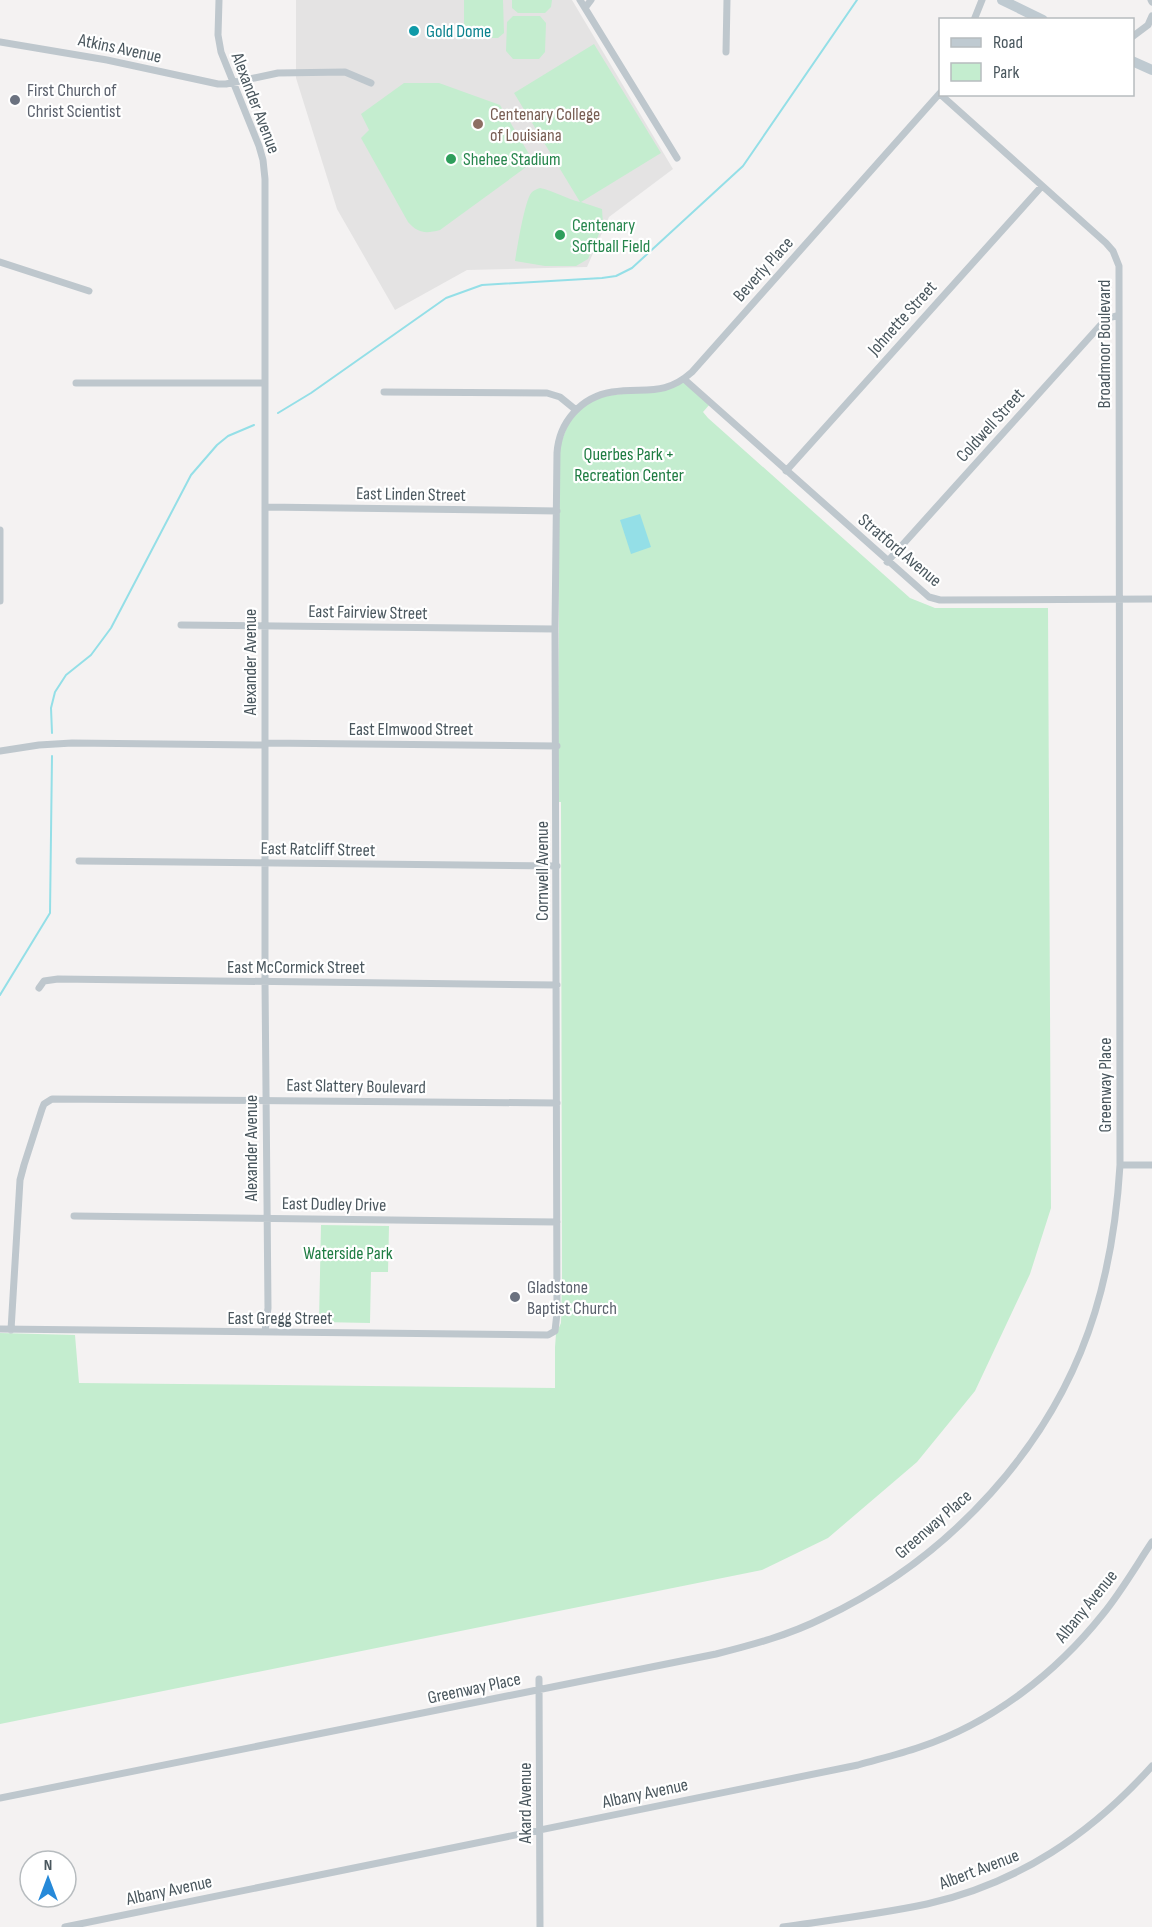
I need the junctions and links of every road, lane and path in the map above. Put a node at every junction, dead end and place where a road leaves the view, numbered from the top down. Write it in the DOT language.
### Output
graph roads {
  1 [pos="219,0"];
  2 [pos="580,0"];
  3 [pos="591,0"];
  4 [pos="727,0"];
  5 [pos="982,0"];
  6 [pos="1008,1"];
  7 [pos="585,8"];
  8 [pos="1152,16"];
  9 [pos="975,18"];
  10 [pos="1039,18"];
  11 [pos="1134,36"];
  12 [pos="0,42"];
  13 [pos="726,52"];
  14 [pos="1134,61"];
  15 [pos="1152,70"];
  16 [pos="233,83"];
  17 [pos="371,83"];
  18 [pos="939,95"];
  19 [pos="942,96"];
  20 [pos="677,158"];
  21 [pos="1042,186"];
  22 [pos="0,262"];
  23 [pos="89,291"];
  24 [pos="1119,315"];
  25 [pos="684,379"];
  26 [pos="76,383"];
  27 [pos="265,384"];
  28 [pos="384,392"];
  29 [pos="576,410"];
  30 [pos="786,471"];
  31 [pos="265,507"];
  32 [pos="557,511"];
  33 [pos="0,530"];
  34 [pos="887,561"];
  35 [pos="1119,599"];
  36 [pos="1152,599"];
  37 [pos="0,601"];
  38 [pos="181,625"];
  39 [pos="265,626"];
  40 [pos="555,628"];
  41 [pos="265,744"];
  42 [pos="557,746"];
  43 [pos="0,751"];
  44 [pos="79,861"];
  45 [pos="265,863"];
  46 [pos="557,866"];
  47 [pos="265,982"];
  48 [pos="557,985"];
  49 [pos="39,988"];
  50 [pos="266,1100"];
  51 [pos="557,1103"];
  52 [pos="1120,1165"];
  53 [pos="1152,1165"];
  54 [pos="74,1216"];
  55 [pos="266,1218"];
  56 [pos="557,1222"];
  57 [pos="0,1329"];
  58 [pos="11,1330"];
  59 [pos="265,1332"];
  60 [pos="550,1334"];
  61 [pos="1152,1542"];
  62 [pos="539,1679"];
  63 [pos="539,1690"];
  64 [pos="1152,1766"];
  65 [pos="0,1798"];
  66 [pos="540,1830"];
  67 [pos="65,1927"];
  68 [pos="540,1927"];
  69 [pos="783,1927"];
  1 -- 16 [label="street, Alexander Avenue"];
  2 -- 7 [label="street"];
  3 -- 7 [label="street"];
  4 -- 13 [label="street"];
  5 -- 9 [label="street"];
  6 -- 10 [label="main road"];
  7 -- 20 [label="street"];
  8 -- 11 [label="street"];
  12 -- 16 [label="street, Atkins Avenue"];
  14 -- 15 [label="main road"];
  16 -- 17 [label="street, Atkins Avenue"];
  16 -- 27 [label="street, Alexander Avenue"];
  18 -- 25 [label="street, Beverly Place"];
  19 -- 21 [label="street, Broadmoor Boulevard"];
  21 -- 24 [label="street, Broadmoor Boulevard"];
  21 -- 30 [label="street, Johnette Street"];
  22 -- 23 [label="street"];
  24 -- 34 [label="street, Coldwell Street"];
  24 -- 35 [label="street, Broadmoor Boulevard"];
  25 -- 29 [label="street, Beverly Place"];
  25 -- 30 [label="street, Stratford Avenue"];
  26 -- 27 [label="street"];
  27 -- 31 [label="street, Alexander Avenue"];
  28 -- 29 [label="street"];
  29 -- 32 [label="street, Cornwell Avenue"];
  30 -- 34 [label="street, Stratford Avenue"];
  31 -- 32 [label="street, East Linden Street"];
  31 -- 39 [label="street, Alexander Avenue"];
  32 -- 40 [label="street, Cornwell Avenue"];
  33 -- 37 [label="street"];
  34 -- 35 [label="street, Stratford Avenue"];
  35 -- 36 [label="street, Stratford Avenue"];
  35 -- 52 [label="street, Greenway Place"];
  38 -- 39 [label="street, East Fairview Street"];
  39 -- 40 [label="street, East Fairview Street"];
  39 -- 41 [label="street, Alexander Avenue"];
  40 -- 42 [label="street, Cornwell Avenue"];
  41 -- 42 [label="street, East Elmwood Street"];
  41 -- 43 [label="street, East Elmwood Street"];
  41 -- 45 [label="street, Alexander Avenue"];
  42 -- 46 [label="street, Cornwell Avenue"];
  44 -- 45 [label="street, East Ratcliff Street"];
  45 -- 46 [label="street, East Ratcliff Street"];
  45 -- 47 [label="street, Alexander Avenue"];
  46 -- 48 [label="street, Cornwell Avenue"];
  47 -- 48 [label="street, East McCormick Street"];
  47 -- 49 [label="street, East McCormick Street"];
  47 -- 50 [label="street, Alexander Avenue"];
  48 -- 51 [label="street, Cornwell Avenue"];
  50 -- 51 [label="street, East Slattery Boulevard"];
  50 -- 55 [label="street, Alexander Avenue"];
  50 -- 58 [label="street, East Slattery Boulevard"];
  51 -- 56 [label="street, Cornwell Avenue"];
  52 -- 53 [label="street"];
  52 -- 63 [label="street, Greenway Place"];
  54 -- 55 [label="street, East Dudley Drive"];
  55 -- 56 [label="street, East Dudley Drive"];
  55 -- 59 [label="street, Alexander Avenue"];
  56 -- 60 [label="street, Cornwell Avenue"];
  57 -- 58 [label="street, East Gregg Street"];
  58 -- 59 [label="street, East Gregg Street"];
  59 -- 60 [label="street, East Gregg Street"];
  61 -- 66 [label="street, Albany Avenue"];
  62 -- 63 [label="street, Akard Avenue"];
  63 -- 65 [label="street, Greenway Place"];
  63 -- 66 [label="street, Akard Avenue"];
  64 -- 69 [label="street, Albert Avenue"];
  66 -- 67 [label="street, Albany Avenue"];
  66 -- 68 [label="street, Akard Avenue"];
}
